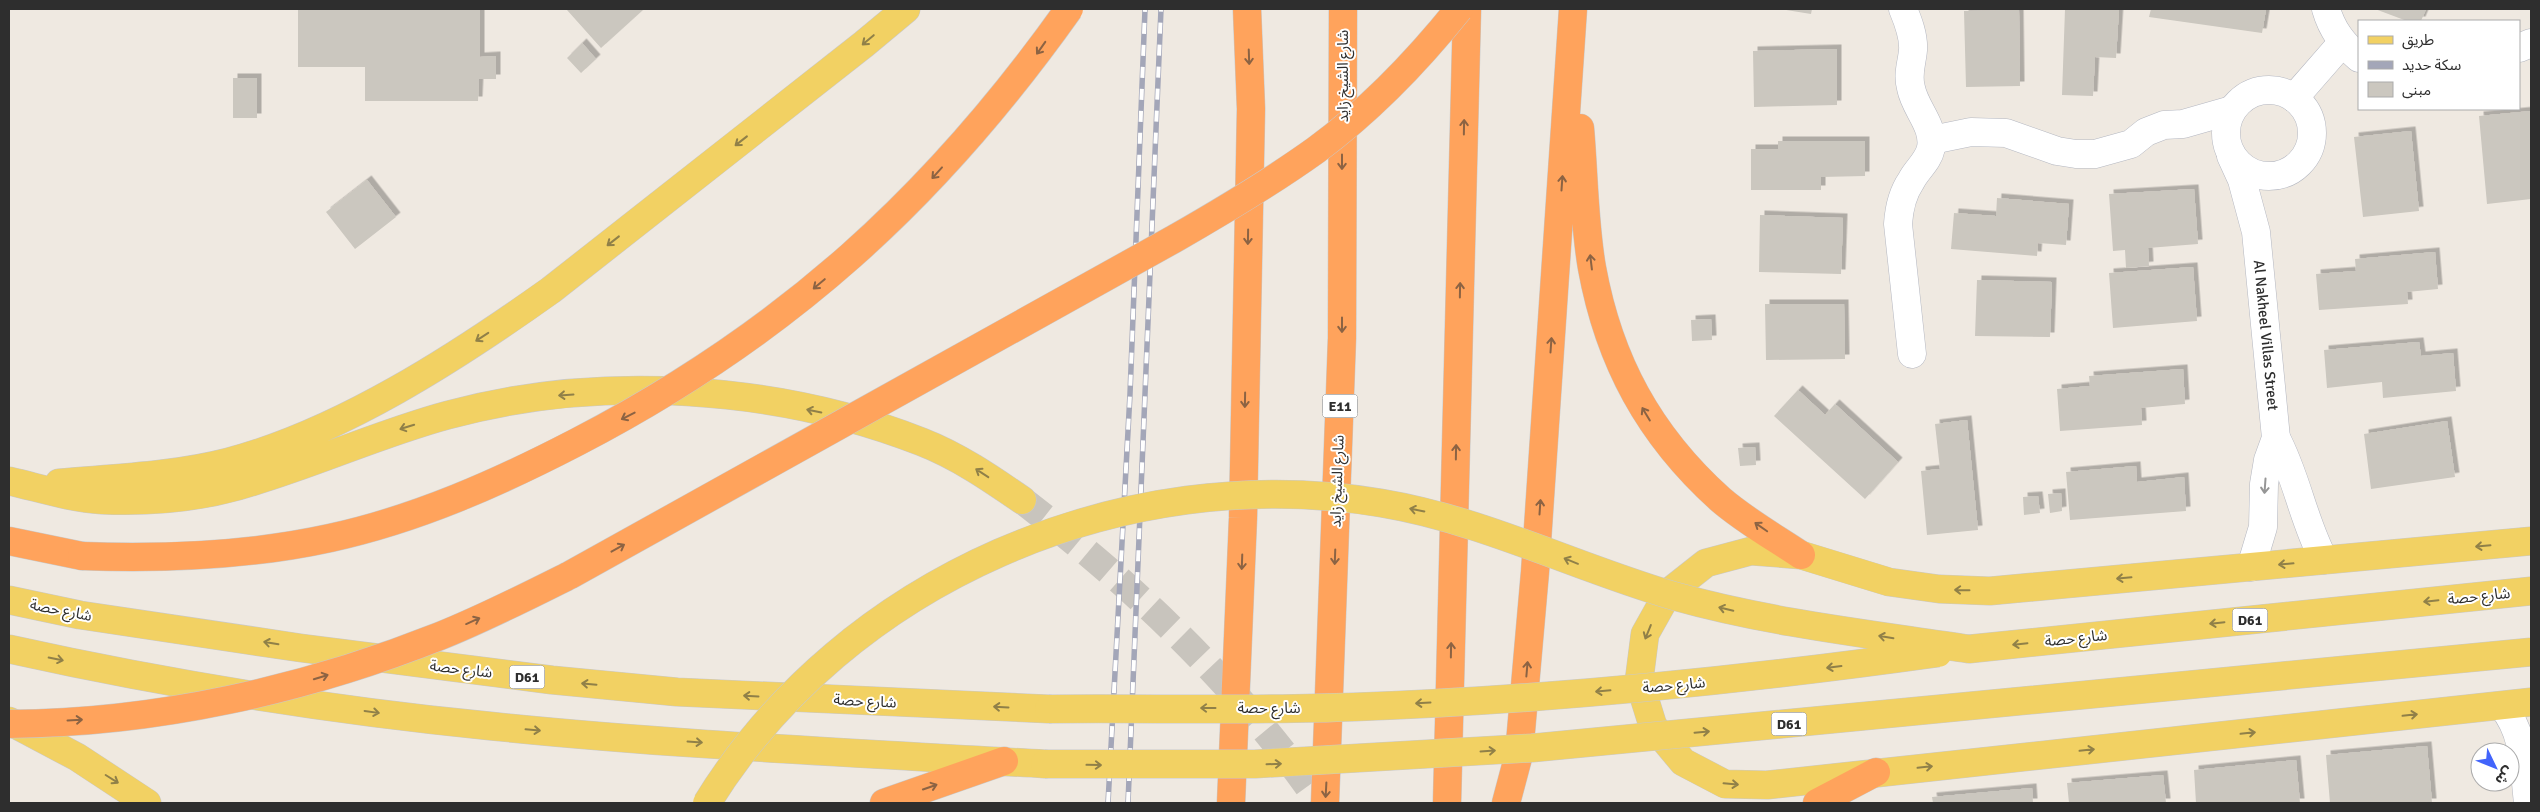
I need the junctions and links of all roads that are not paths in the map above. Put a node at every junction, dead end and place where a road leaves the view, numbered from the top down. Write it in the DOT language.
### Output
graph roads {
  1 [pos="906,9"];
  2 [pos="1069,9"];
  3 [pos="1247,9"];
  4 [pos="1343,9"];
  5 [pos="1459,9"];
  6 [pos="1467,9"];
  7 [pos="1573,9"];
  8 [pos="1903,9"];
  9 [pos="2326,9"];
  10 [pos="1572,39"];
  11 [pos="2350,51"];
  12 [pos="2294,98"];
  13 [pos="2232,110"];
  14 [pos="2183,124"];
  15 [pos="1932,140"];
  16 [pos="2229,150"];
  17 [pos="2289,172"];
  18 [pos="2256,232"];
  19 [pos="1912,354"];
  20 [pos="2276,438"];
  21 [pos="10,481"];
  22 [pos="1022,500"];
  23 [pos="9,541"];
  24 [pos="2531,541"];
  25 [pos="1801,555"];
  26 [pos="2324,560"];
  27 [pos="2251,567"];
  28 [pos="2531,591"];
  29 [pos="9,600"];
  30 [pos="9,649"];
  31 [pos="1969,649"];
  32 [pos="2531,652"];
  33 [pos="2531,702"];
  34 [pos="2502,706"];
  35 [pos="9,722"];
  36 [pos="1004,761"];
  37 [pos="1876,772"];
  38 [pos="147,803"];
  39 [pos="707,803"];
  40 [pos="884,803"];
  41 [pos="1232,803"];
  42 [pos="1325,803"];
  43 [pos="1447,803"];
  44 [pos="1506,803"];
  45 [pos="1817,803"];
  46 [pos="2528,803"];
  1 -- 21 [label="main road, one-way"];
  2 -- 23 [label="highway, one-way, bridge"];
  3 -- 41 [label="highway, one-way"];
  4 -- 42 [label="highway, شارع الشيخ زايد / E11, one-way"];
  35 -- 5 [label="highway, one-way, bridge"];
  43 -- 6 [label="highway, one-way"];
  7 -- 10 [label="highway"];
  8 -- 15 [label="street"];
  9 -- 11 [label="street"];
  25 -- 10 [label="highway, one-way"];
  44 -- 10 [label="highway, one-way"];
  11 -- 12 [label="street"];
  12 -- 13 [label="street"];
  12 -- 17 [label="street"];
  13 -- 14 [label="street"];
  13 -- 16 [label="street"];
  14 -- 15 [label="street"];
  14 -- 16 [label="street"];
  15 -- 19 [label="street"];
  16 -- 17 [label="street"];
  16 -- 18 [label="street, Al Nakheel Villas Street"];
  17 -- 18 [label="street"];
  18 -- 20 [label="street, Al Nakheel Villas Street"];
  20 -- 26 [label="street, Al Nakheel Villas Street"];
  20 -- 27 [label="street, Al Nakheel Villas Street, one-way"];
  22 -- 21 [label="main road, one-way"];
  24 -- 26 [label="main road, one-way"];
  27 -- 25 [label="main road, one-way"];
  25 -- 37 [label="main road, one-way"];
  26 -- 27 [label="main road, one-way"];
  28 -- 31 [label="main road, شارع حصة / D61, one-way"];
  31 -- 29 [label="main road, شارع حصة / D61, one-way, bridge"];
  30 -- 36 [label="main road, D61, one-way"];
  31 -- 39 [label="main road, one-way, bridge"];
  36 -- 32 [label="main road, D61, one-way, bridge"];
  33 -- 34 [label="main road"];
  37 -- 34 [label="main road, one-way"];
  34 -- 46 [label="street"];
  35 -- 38 [label="main road, one-way"];
  40 -- 36 [label="highway, one-way"];
  37 -- 45 [label="highway"];
}
